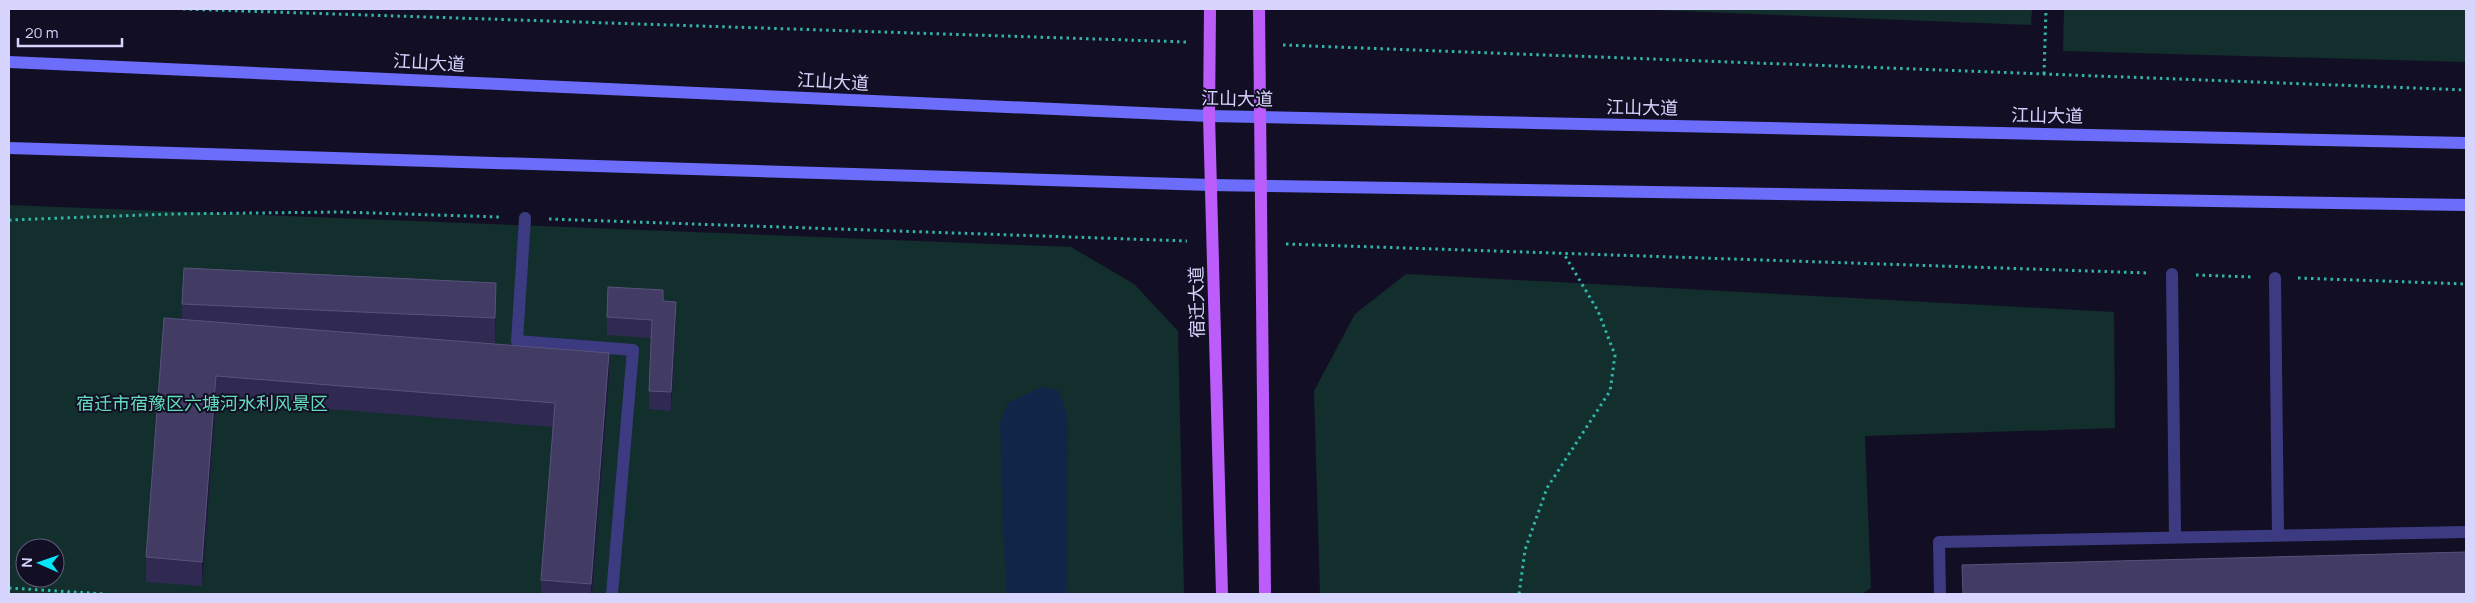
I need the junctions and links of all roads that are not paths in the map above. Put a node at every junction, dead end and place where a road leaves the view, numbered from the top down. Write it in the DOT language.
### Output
graph roads {
  1 [pos="1210,9"];
  2 [pos="1259,9"];
  3 [pos="9,62"];
  4 [pos="1209,116"];
  5 [pos="1260,117"];
  6 [pos="2466,143"];
  7 [pos="9,148"];
  8 [pos="1260,184"];
  9 [pos="1212,185"];
  10 [pos="2466,205"];
  11 [pos="525,218"];
  12 [pos="2172,274"];
  13 [pos="2274,278"];
  14 [pos="2466,532"];
  15 [pos="2278,536"];
  16 [pos="2175,537"];
  17 [pos="612,594"];
  18 [pos="1222,594"];
  19 [pos="1265,594"];
  20 [pos="1940,594"];
  1 -- 4 [label="main road, 宿迁大道"];
  2 -- 5 [label="main road"];
  3 -- 4 [label="main road, 江山大道"];
  4 -- 5 [label="main road, 江山大道"];
  4 -- 9 [label="main road, 宿迁大道"];
  5 -- 6 [label="main road, 江山大道"];
  5 -- 8 [label="main road"];
  7 -- 9 [label="main road"];
  8 -- 9 [label="main road"];
  8 -- 10 [label="main road"];
  8 -- 19 [label="main road"];
  9 -- 18 [label="main road, 宿迁大道"];
  11 -- 17 [label="lane"];
  12 -- 16 [label="lane"];
  13 -- 15 [label="lane"];
  14 -- 15 [label="lane"];
  15 -- 16 [label="lane"];
  16 -- 20 [label="lane"];
}
